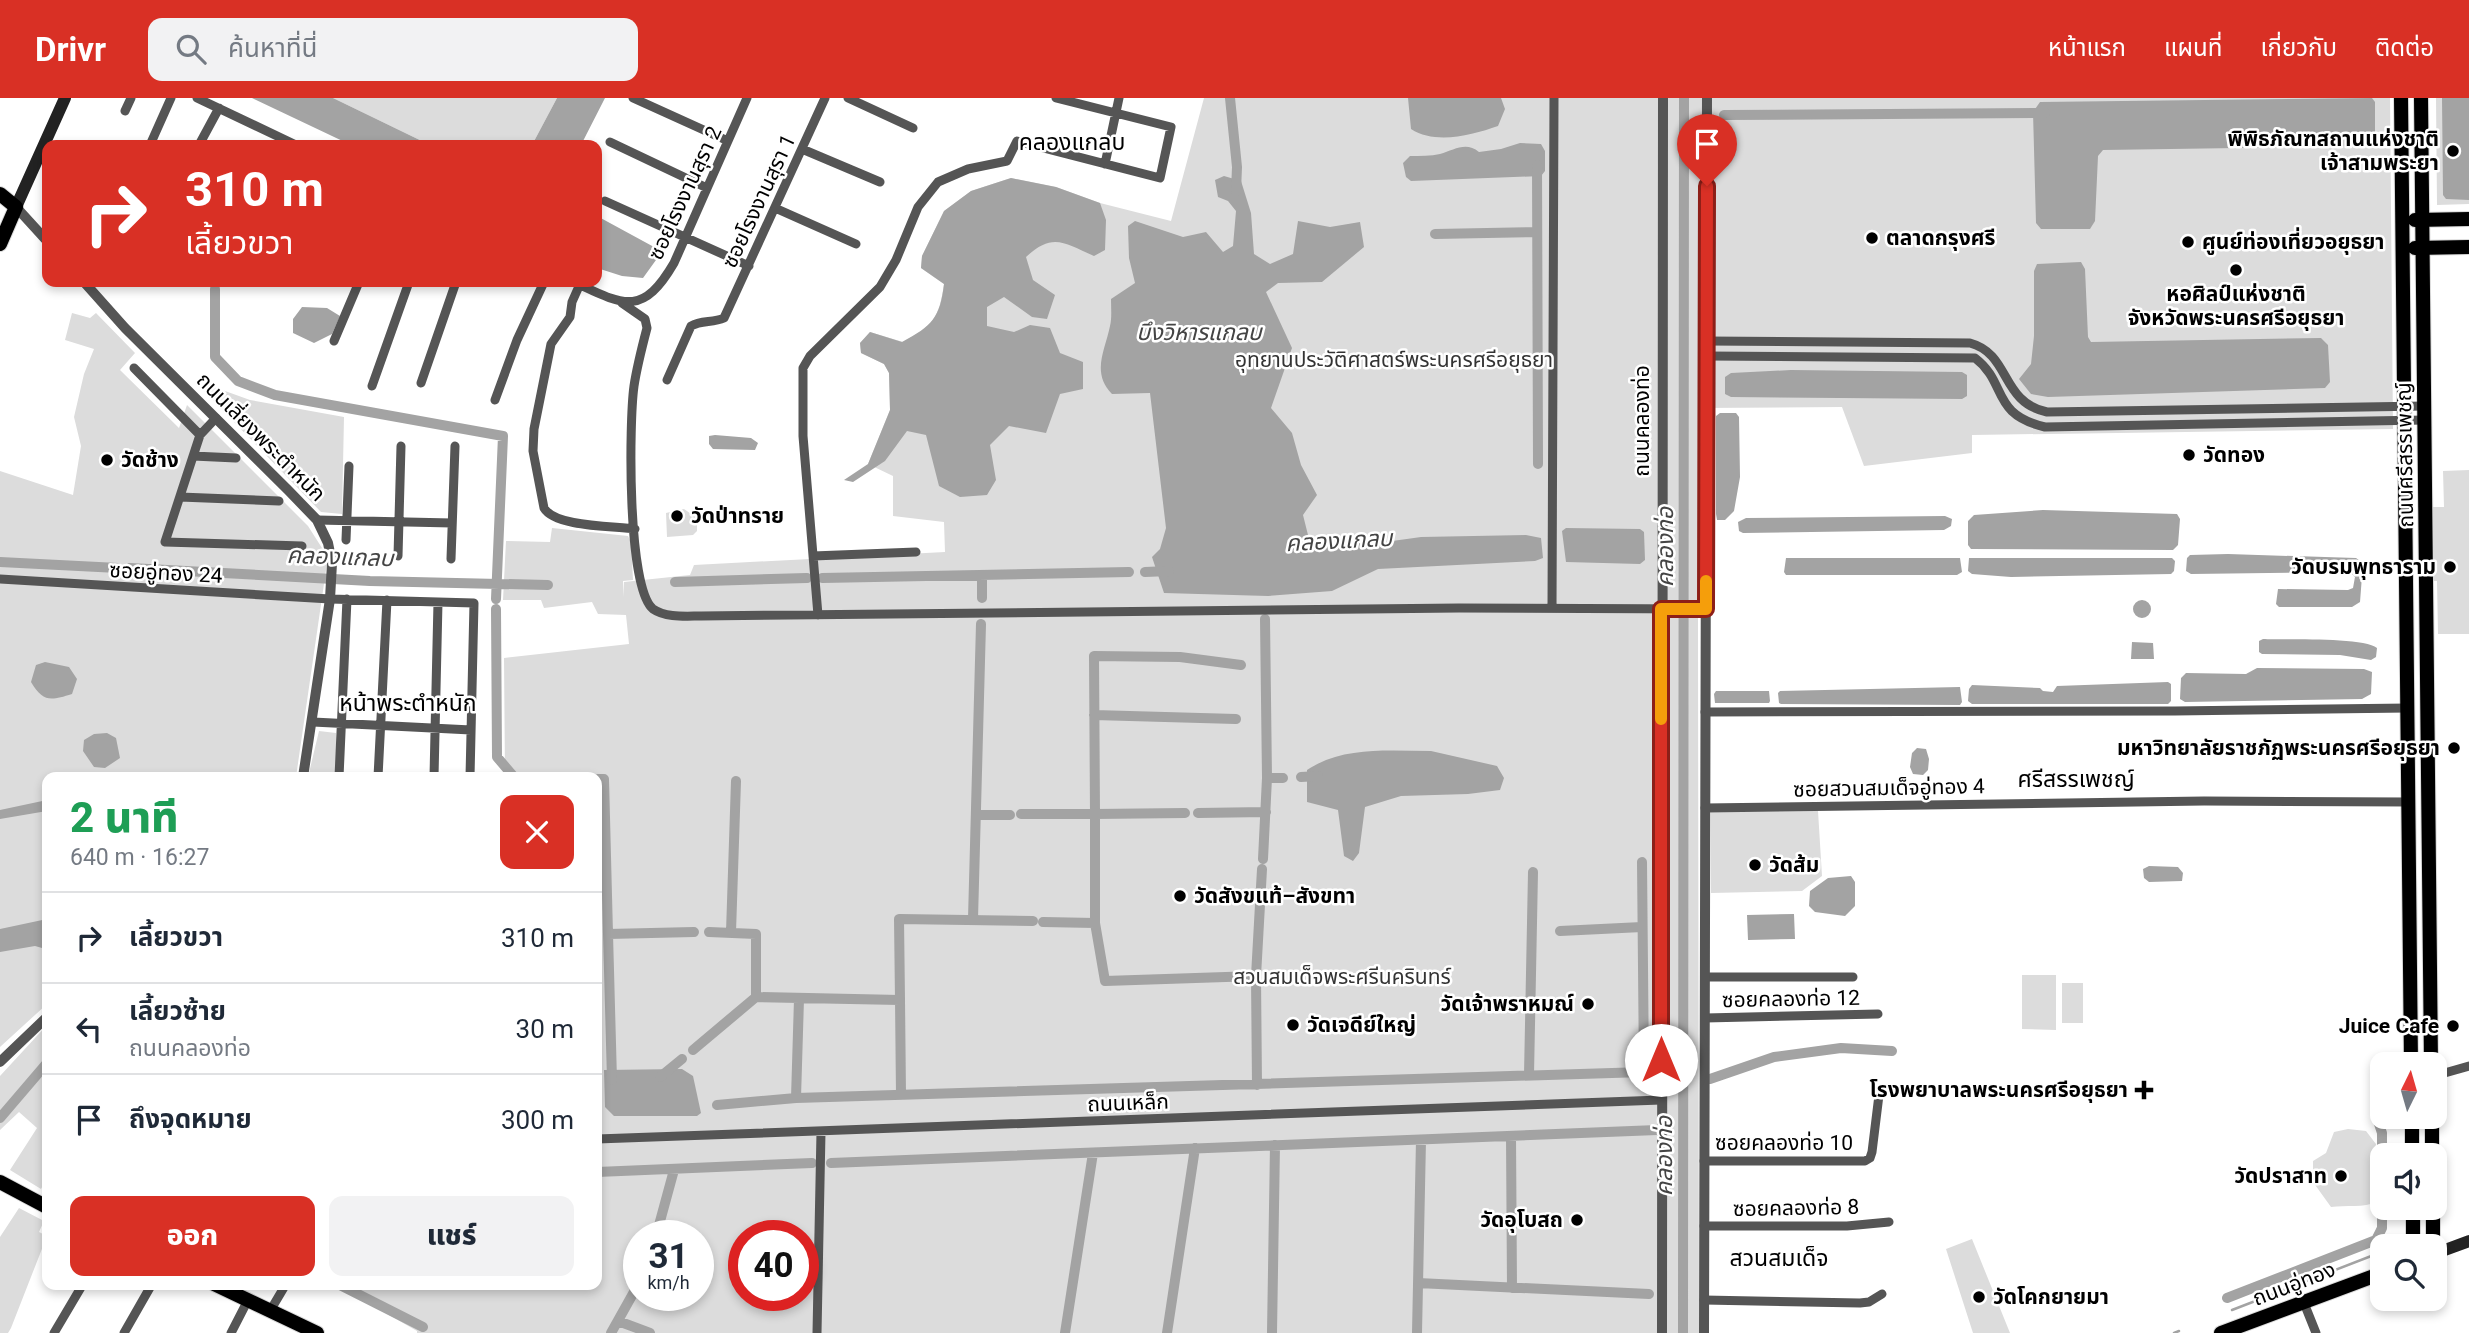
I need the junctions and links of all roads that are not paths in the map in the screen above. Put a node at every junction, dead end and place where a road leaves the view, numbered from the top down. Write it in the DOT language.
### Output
graph roads {
  1 [pos="65,98"];
  2 [pos="131,98"];
  3 [pos="171,98"];
  4 [pos="197,98"];
  5 [pos="633,98"];
  6 [pos="747,98"];
  7 [pos="825,98"];
  8 [pos="848,98"];
  9 [pos="1056,98"];
  10 [pos="1119,98"];
  11 [pos="1554,98"];
  12 [pos="1663,98"];
  13 [pos="1707,98"];
  14 [pos="2401,98"];
  15 [pos="2421,98"];
  16 [pos="219,108"];
  17 [pos="125,111"];
  18 [pos="1117,113"];
  19 [pos="913,128"];
  20 [pos="46,140"];
  21 [pos="152,140"];
  22 [pos="202,140"];
  23 [pos="273,140"];
  24 [pos="728,141"];
  25 [pos="610,142"];
  26 [pos="42,149"];
  27 [pos="802,149"];
  28 [pos="1105,164"];
  29 [pos="880,182"];
  30 [pos="707,188"];
  31 [pos="0,194"];
  32 [pos="605,201"];
  33 [pos="16,207"];
  34 [pos="775,208"];
  35 [pos="2469,219"];
  36 [pos="2423,220"];
  37 [pos="2403,221"];
  38 [pos="42,236"];
  39 [pos="685,237"];
  40 [pos="0,244"];
  41 [pos="856,244"];
  42 [pos="2469,247"];
  43 [pos="2403,248"];
  44 [pos="2424,248"];
  45 [pos="749,266"];
  46 [pos="88,287"];
  47 [pos="357,287"];
  48 [pos="407,287"];
  49 [pos="454,287"];
  50 [pos="542,287"];
  51 [pos="576,287"];
  52 [pos="586,287"];
  53 [pos="622,303"];
  54 [pos="334,341"];
  55 [pos="1706,341"];
  56 [pos="1706,356"];
  57 [pos="134,368"];
  58 [pos="667,380"];
  59 [pos="421,383"];
  60 [pos="373,386"];
  61 [pos="495,400"];
  62 [pos="2425,413"];
  63 [pos="2405,414"];
  64 [pos="216,418"];
  65 [pos="200,435"];
  66 [pos="401,446"];
  67 [pos="454,446"];
  68 [pos="193,456"];
  69 [pos="236,458"];
  70 [pos="349,466"];
  71 [pos="180,497"];
  72 [pos="279,501"];
  73 [pos="317,520"];
  74 [pos="347,521"];
  75 [pos="399,522"];
  76 [pos="452,523"];
  77 [pos="635,528"];
  78 [pos="346,540"];
  79 [pos="302,546"];
  80 [pos="916,552"];
  81 [pos="398,556"];
  82 [pos="813,556"];
  83 [pos="452,559"];
  84 [pos="0,579"];
  85 [pos="330,595"];
  86 [pos="347,599"];
  87 [pos="387,600"];
  88 [pos="438,602"];
  89 [pos="1552,608"];
  90 [pos="1666,609"];
  91 [pos="1700,609"];
  92 [pos="818,615"];
  93 [pos="2407,630"];
  94 [pos="2427,630"];
  95 [pos="2408,708"];
  96 [pos="1705,712"];
  97 [pos="313,722"];
  98 [pos="342,723"];
  99 [pos="381,726"];
  100 [pos="435,729"];
  101 [pos="471,730"];
  102 [pos="304,772"];
  103 [pos="340,772"];
  104 [pos="379,772"];
  105 [pos="434,772"];
  106 [pos="470,772"];
  107 [pos="2409,802"];
  108 [pos="1705,808"];
  109 [pos="1705,977"];
  110 [pos="1853,977"];
  111 [pos="1878,1014"];
  112 [pos="1704,1018"];
  113 [pos="42,1022"];
  114 [pos="2411,1052"];
  115 [pos="2431,1052"];
  116 [pos="0,1062"];
  117 [pos="2469,1066"];
  118 [pos="2447,1072"];
  119 [pos="1879,1095"];
  120 [pos="1661,1100"];
  121 [pos="821,1132"];
  122 [pos="602,1139"];
  123 [pos="1704,1161"];
  124 [pos="0,1182"];
  125 [pos="42,1205"];
  126 [pos="1889,1222"];
  127 [pos="1704,1226"];
  128 [pos="2469,1241"];
  129 [pos="2447,1249"];
  130 [pos="2370,1278"];
  131 [pos="79,1290"];
  132 [pos="149,1290"];
  133 [pos="227,1290"];
  134 [pos="282,1290"];
  135 [pos="1882,1294"];
  136 [pos="248,1300"];
  137 [pos="1704,1300"];
  138 [pos="2304,1303"];
  139 [pos="270,1311"];
  140 [pos="54,1333"];
  141 [pos="124,1333"];
  142 [pos="231,1333"];
  143 [pos="317,1333"];
  144 [pos="817,1333"];
  145 [pos="1662,1333"];
  146 [pos="1704,1333"];
  147 [pos="2221,1333"];
  148 [pos="2316,1333"];
  1 -- 20 [label="main road"];
  2 -- 17 [label="street"];
  3 -- 21 [label="street"];
  4 -- 16 [label="street"];
  5 -- 24 [label="street"];
  6 -- 24 [label="street, ซอยโรงงานสุรา 2"];
  7 -- 27 [label="street, ซอยโรงงานสุรา 1"];
  8 -- 19 [label="street"];
  9 -- 18 [label="street"];
  10 -- 18 [label="street"];
  11 -- 89 [label="street"];
  12 -- 90 [label="street, ถนนคลองท่อ"];
  13 -- 55 [label="street"];
  14 -- 37 [label="main road, ถนนศรีสรรเพชญ์"];
  15 -- 36 [label="main road, ถนนศรีสรรเพชญ์"];
  16 -- 22 [label="street"];
  16 -- 23 [label="street"];
  18 -- 28 [label="street"];
  18 -- 28 [label="street"];
  24 -- 30 [label="street, ซอยโรงงานสุรา 2"];
  25 -- 30 [label="street"];
  26 -- 33 [label="main road"];
  27 -- 29 [label="street"];
  27 -- 34 [label="street, ซอยโรงงานสุรา 1"];
  28 -- 82 [label="street"];
  30 -- 39 [label="street, ซอยโรงงานสุรา 2"];
  31 -- 33 [label="main road"];
  32 -- 39 [label="street"];
  33 -- 38 [label="street"];
  33 -- 40 [label="main road"];
  34 -- 41 [label="street"];
  34 -- 45 [label="street, ซอยโรงงานสุรา 1"];
  35 -- 36 [label="main road"];
  36 -- 37 [label="main road"];
  36 -- 44 [label="main road, ถนนศรีสรรเพชญ์"];
  37 -- 43 [label="main road, ถนนศรีสรรเพชญ์"];
  39 -- 45 [label="street"];
  39 -- 53 [label="street, ซอยโรงงานสุรา 2"];
  42 -- 44 [label="main road"];
  43 -- 44 [label="main road"];
  43 -- 63 [label="main road, ถนนศรีสรรเพชญ์"];
  44 -- 62 [label="main road, ถนนศรีสรรเพชญ์"];
  45 -- 58 [label="street, ซอยโรงงานสุรา 1"];
  46 -- 64 [label="street, ถนนเลี่ยงพระตำหนัก"];
  47 -- 54 [label="street"];
  48 -- 60 [label="street"];
  49 -- 59 [label="street"];
  50 -- 61 [label="street"];
  51 -- 77 [label="street"];
  52 -- 53 [label="street"];
  53 -- 77 [label="street"];
  55 -- 56 [label="street"];
  55 -- 63 [label="street"];
  56 -- 63 [label="street"];
  56 -- 91 [label="street"];
  57 -- 65 [label="street"];
  62 -- 63 [label="street"];
  62 -- 63 [label="street"];
  62 -- 94 [label="main road, ถนนศรีสรรเพชญ์"];
  63 -- 93 [label="main road, ถนนศรีสรรเพชญ์"];
  64 -- 65 [label="street"];
  64 -- 73 [label="street, ถนนเลี่ยงพระตำหนัก"];
  65 -- 68 [label="street"];
  66 -- 75 [label="street"];
  67 -- 76 [label="street"];
  68 -- 69 [label="street"];
  68 -- 71 [label="street"];
  70 -- 74 [label="street"];
  71 -- 72 [label="street"];
  71 -- 79 [label="street"];
  73 -- 74 [label="street"];
  73 -- 85 [label="street, ถนนเลี่ยงพระตำหนัก"];
  74 -- 75 [label="street"];
  74 -- 78 [label="street"];
  75 -- 76 [label="street"];
  75 -- 81 [label="street"];
  76 -- 83 [label="street"];
  77 -- 92 [label="street"];
  80 -- 82 [label="street"];
  82 -- 92 [label="street"];
  84 -- 85 [label="street, ซอยอู่ทอง 24"];
  85 -- 86 [label="street, ซอยอู่ทอง 24"];
  85 -- 97 [label="street, ถนนเลี่ยงพระตำหนัก"];
  86 -- 87 [label="street, ซอยอู่ทอง 24"];
  86 -- 98 [label="street"];
  87 -- 88 [label="street, ซอยอู่ทอง 24"];
  87 -- 99 [label="street"];
  88 -- 100 [label="street"];
  88 -- 101 [label="street, ซอยอู่ทอง 24"];
  89 -- 90 [label="street"];
  89 -- 92 [label="street"];
  90 -- 91 [label="street"];
  90 -- 120 [label="street, ถนนคลองท่อ"];
  91 -- 96 [label="street"];
  93 -- 94 [label="main road"];
  93 -- 95 [label="main road, ถนนศรีสรรเพชญ์"];
  94 -- 115 [label="main road, ถนนศรีสรรเพชญ์"];
  95 -- 96 [label="street"];
  95 -- 107 [label="main road, ถนนศรีสรรเพชญ์"];
  96 -- 108 [label="street"];
  97 -- 98 [label="street"];
  97 -- 102 [label="street, ถนนเลี่ยงพระตำหนัก"];
  98 -- 99 [label="street"];
  98 -- 103 [label="street"];
  99 -- 100 [label="street"];
  99 -- 104 [label="street"];
  100 -- 101 [label="street"];
  100 -- 105 [label="street"];
  101 -- 106 [label="street"];
  107 -- 108 [label="street, ซอยสวนสมเด็จอู่ทอง 4"];
  107 -- 114 [label="main road, ถนนศรีสรรเพชญ์"];
  108 -- 109 [label="street"];
  109 -- 110 [label="street"];
  109 -- 112 [label="street"];
  111 -- 112 [label="street, ซอยคลองท่อ 12"];
  112 -- 123 [label="street"];
  113 -- 116 [label="street"];
  117 -- 118 [label="street"];
  119 -- 123 [label="street, ซอยคลองท่อ 10"];
  120 -- 121 [label="street, ถนนเหล็ก"];
  120 -- 145 [label="street, ถนนคลองท่อ"];
  121 -- 122 [label="street, ถนนเหล็ก"];
  121 -- 144 [label="street"];
  123 -- 127 [label="street"];
  124 -- 125 [label="main road"];
  126 -- 127 [label="street, ซอยคลองท่อ 8"];
  127 -- 137 [label="street"];
  128 -- 129 [label="main road"];
  130 -- 138 [label="main road, ถนนอู่ทอง"];
  131 -- 140 [label="street"];
  132 -- 141 [label="street"];
  133 -- 136 [label="main road"];
  134 -- 139 [label="street"];
  135 -- 137 [label="street"];
  136 -- 139 [label="main road"];
  136 -- 142 [label="street"];
  137 -- 146 [label="street"];
  138 -- 147 [label="main road, ถนนอู่ทอง"];
  138 -- 148 [label="street"];
  139 -- 143 [label="main road"];
}
